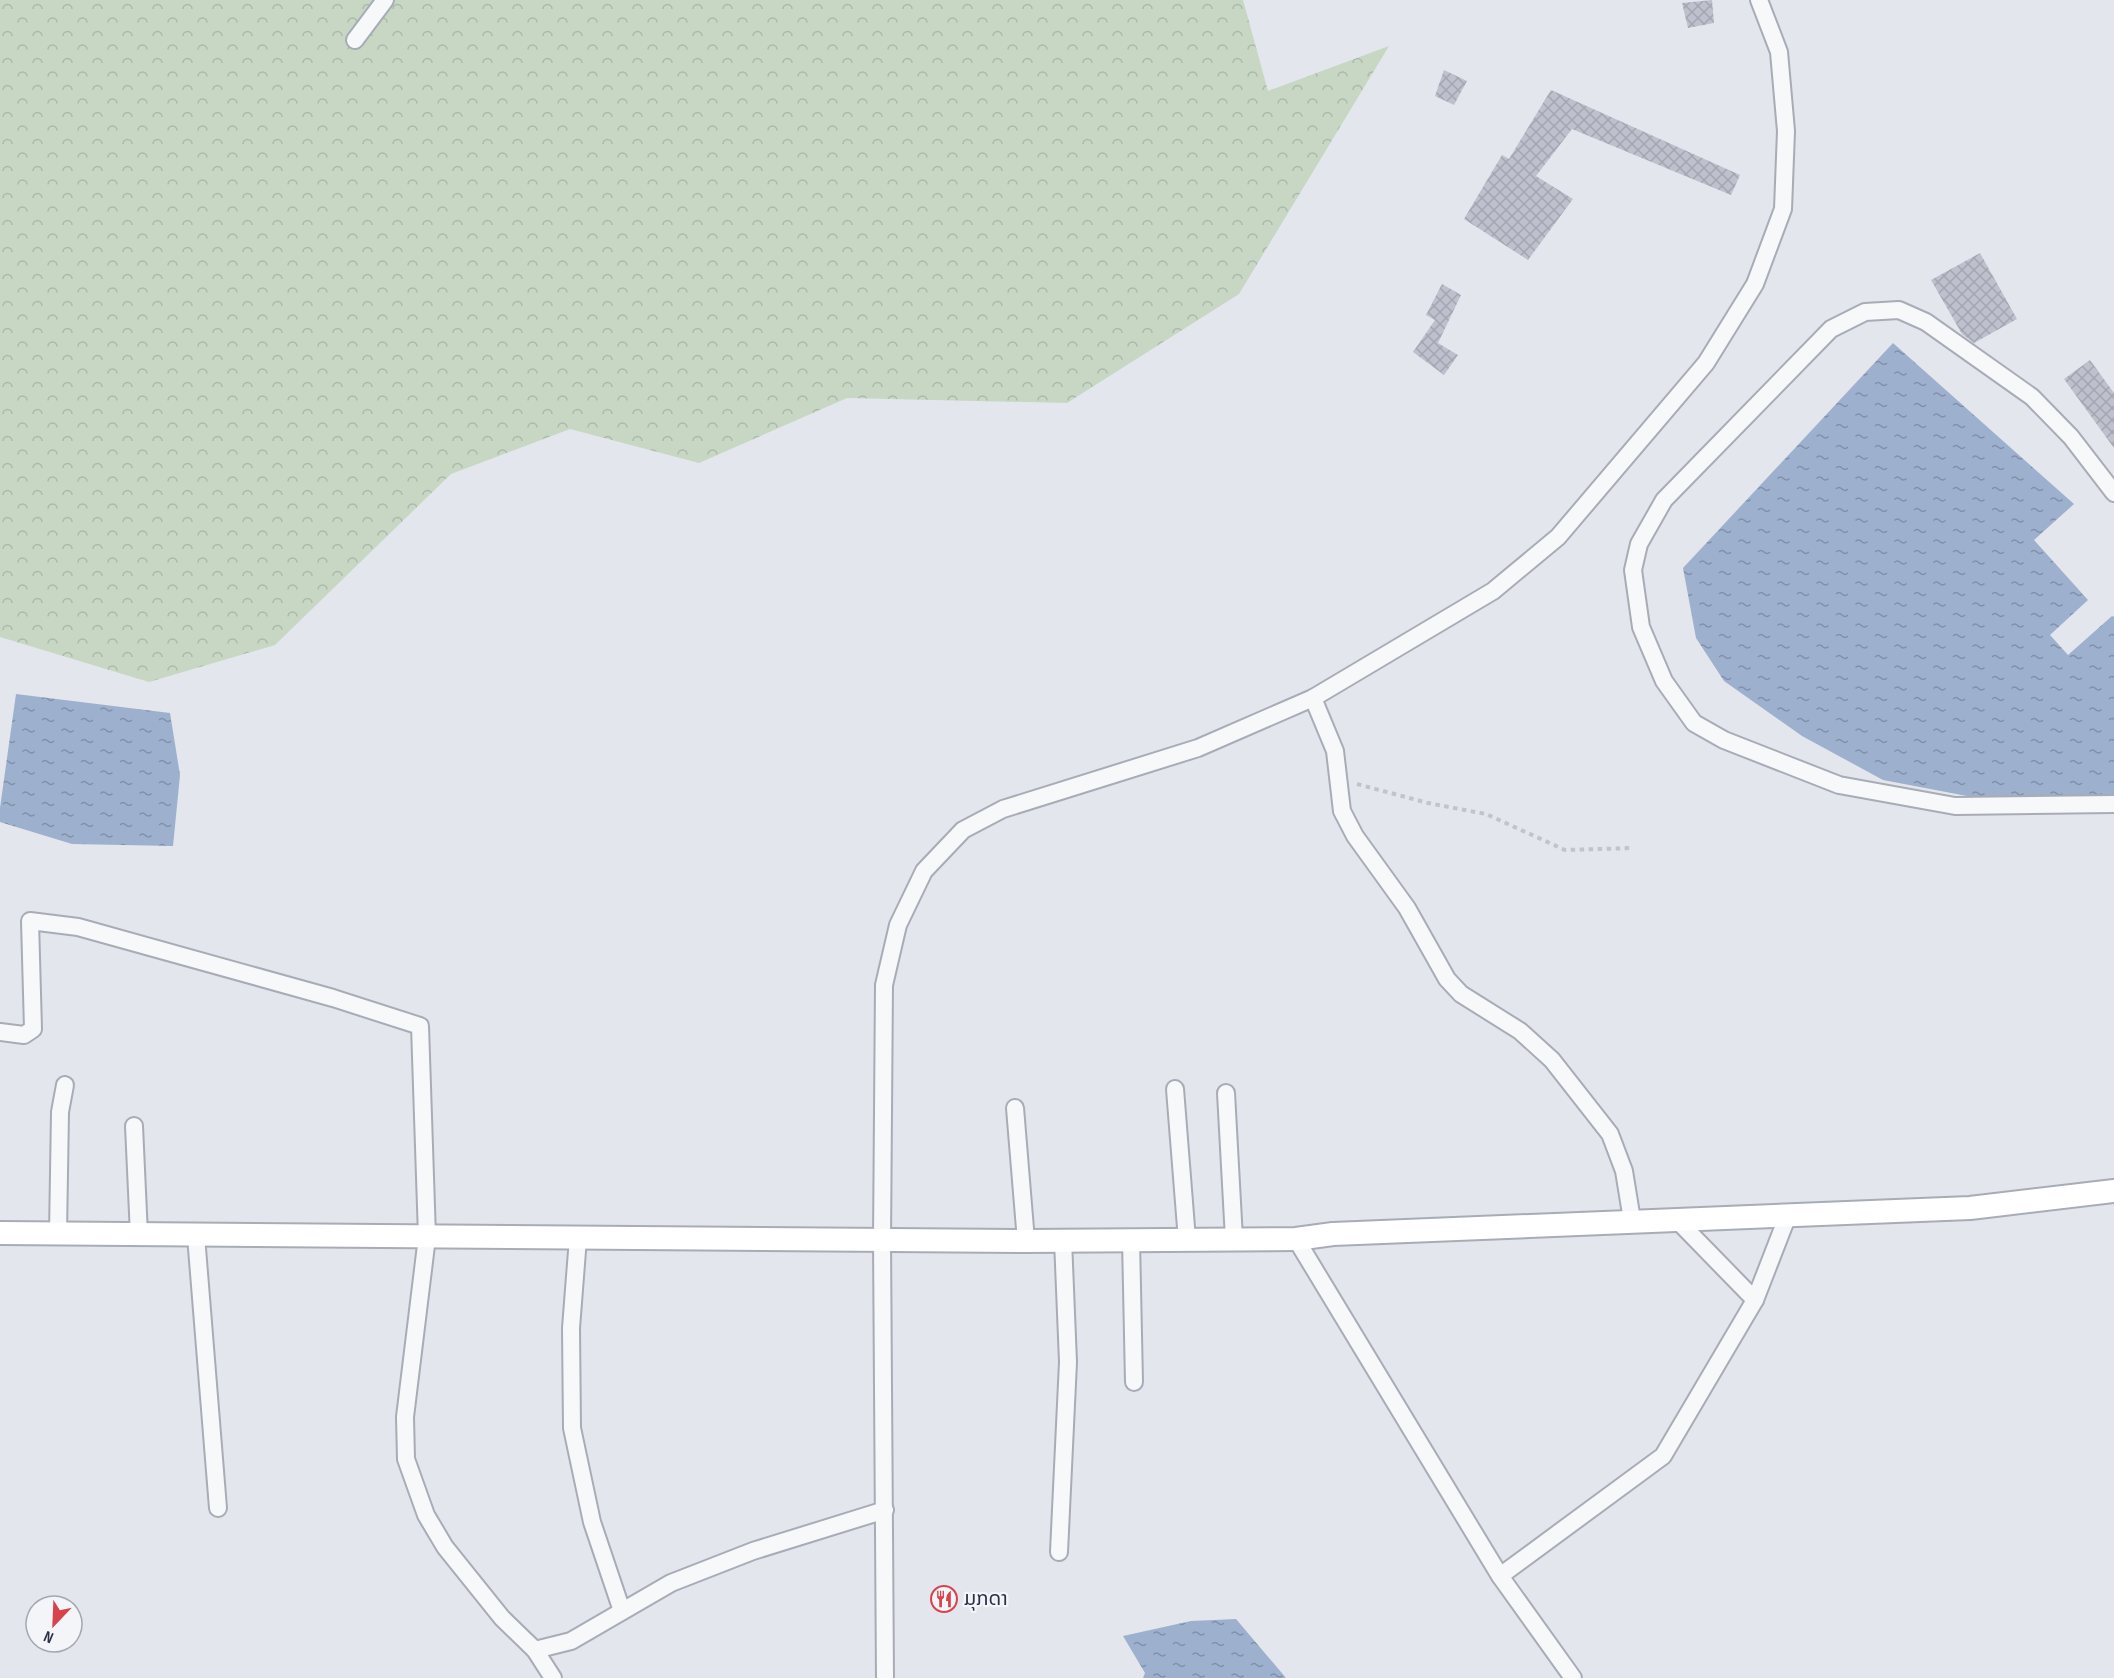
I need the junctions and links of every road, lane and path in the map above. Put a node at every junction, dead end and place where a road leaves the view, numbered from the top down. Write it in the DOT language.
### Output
graph roads {
  1 [pos="385,0"];
  2 [pos="1759,0"];
  3 [pos="355,40"];
  4 [pos="2114,493"];
  5 [pos="1313,698"];
  6 [pos="1354,776"];
  7 [pos="2114,804"];
  8 [pos="1633,848"];
  9 [pos="0,1032"];
  10 [pos="65,1085"];
  11 [pos="1175,1089"];
  12 [pos="1226,1093"];
  13 [pos="1015,1108"];
  14 [pos="134,1126"];
  15 [pos="2114,1191"];
  16 [pos="1788,1215"];
  17 [pos="1632,1220"];
  18 [pos="1677,1220"];
  19 [pos="0,1233"];
  20 [pos="58,1234"];
  21 [pos="139,1235"];
  22 [pos="196,1236"];
  23 [pos="427,1237"];
  24 [pos="578,1238"];
  25 [pos="1234,1239"];
  26 [pos="1296,1239"];
  27 [pos="882,1240"];
  28 [pos="1063,1240"];
  29 [pos="1131,1240"];
  30 [pos="1187,1240"];
  31 [pos="1026,1241"];
  32 [pos="1755,1300"];
  33 [pos="1134,1382"];
  34 [pos="218,1508"];
  35 [pos="885,1510"];
  36 [pos="1059,1552"];
  37 [pos="1500,1576"];
  38 [pos="622,1611"];
  39 [pos="535,1650"];
  40 [pos="553,1678"];
  41 [pos="885,1678"];
  42 [pos="1573,1678"];
  1 -- 3 [label="street"];
  2 -- 5 [label="street"];
  4 -- 7 [label="street"];
  5 -- 17 [label="street"];
  5 -- 27 [label="street"];
  6 -- 8 [label="path"];
  9 -- 23 [label="street"];
  10 -- 20 [label="street"];
  11 -- 30 [label="street"];
  12 -- 25 [label="street"];
  13 -- 31 [label="street"];
  14 -- 21 [label="street"];
  15 -- 16 [label="street"];
  16 -- 18 [label="street"];
  16 -- 32 [label="street"];
  17 -- 18 [label="street"];
  17 -- 26 [label="street"];
  18 -- 32 [label="street"];
  19 -- 20 [label="street"];
  20 -- 21 [label="street"];
  21 -- 22 [label="street"];
  22 -- 23 [label="street"];
  22 -- 34 [label="street"];
  23 -- 24 [label="street"];
  23 -- 39 [label="street"];
  24 -- 27 [label="street"];
  24 -- 38 [label="street"];
  25 -- 26 [label="street"];
  25 -- 30 [label="street"];
  26 -- 37 [label="street"];
  27 -- 31 [label="street"];
  27 -- 35 [label="street"];
  28 -- 29 [label="street"];
  28 -- 31 [label="street"];
  28 -- 36 [label="street"];
  29 -- 30 [label="street"];
  29 -- 33 [label="street"];
  32 -- 37 [label="street"];
  35 -- 38 [label="street"];
  35 -- 41 [label="street"];
  37 -- 42 [label="street"];
  38 -- 39 [label="street"];
  39 -- 40 [label="street"];
}
